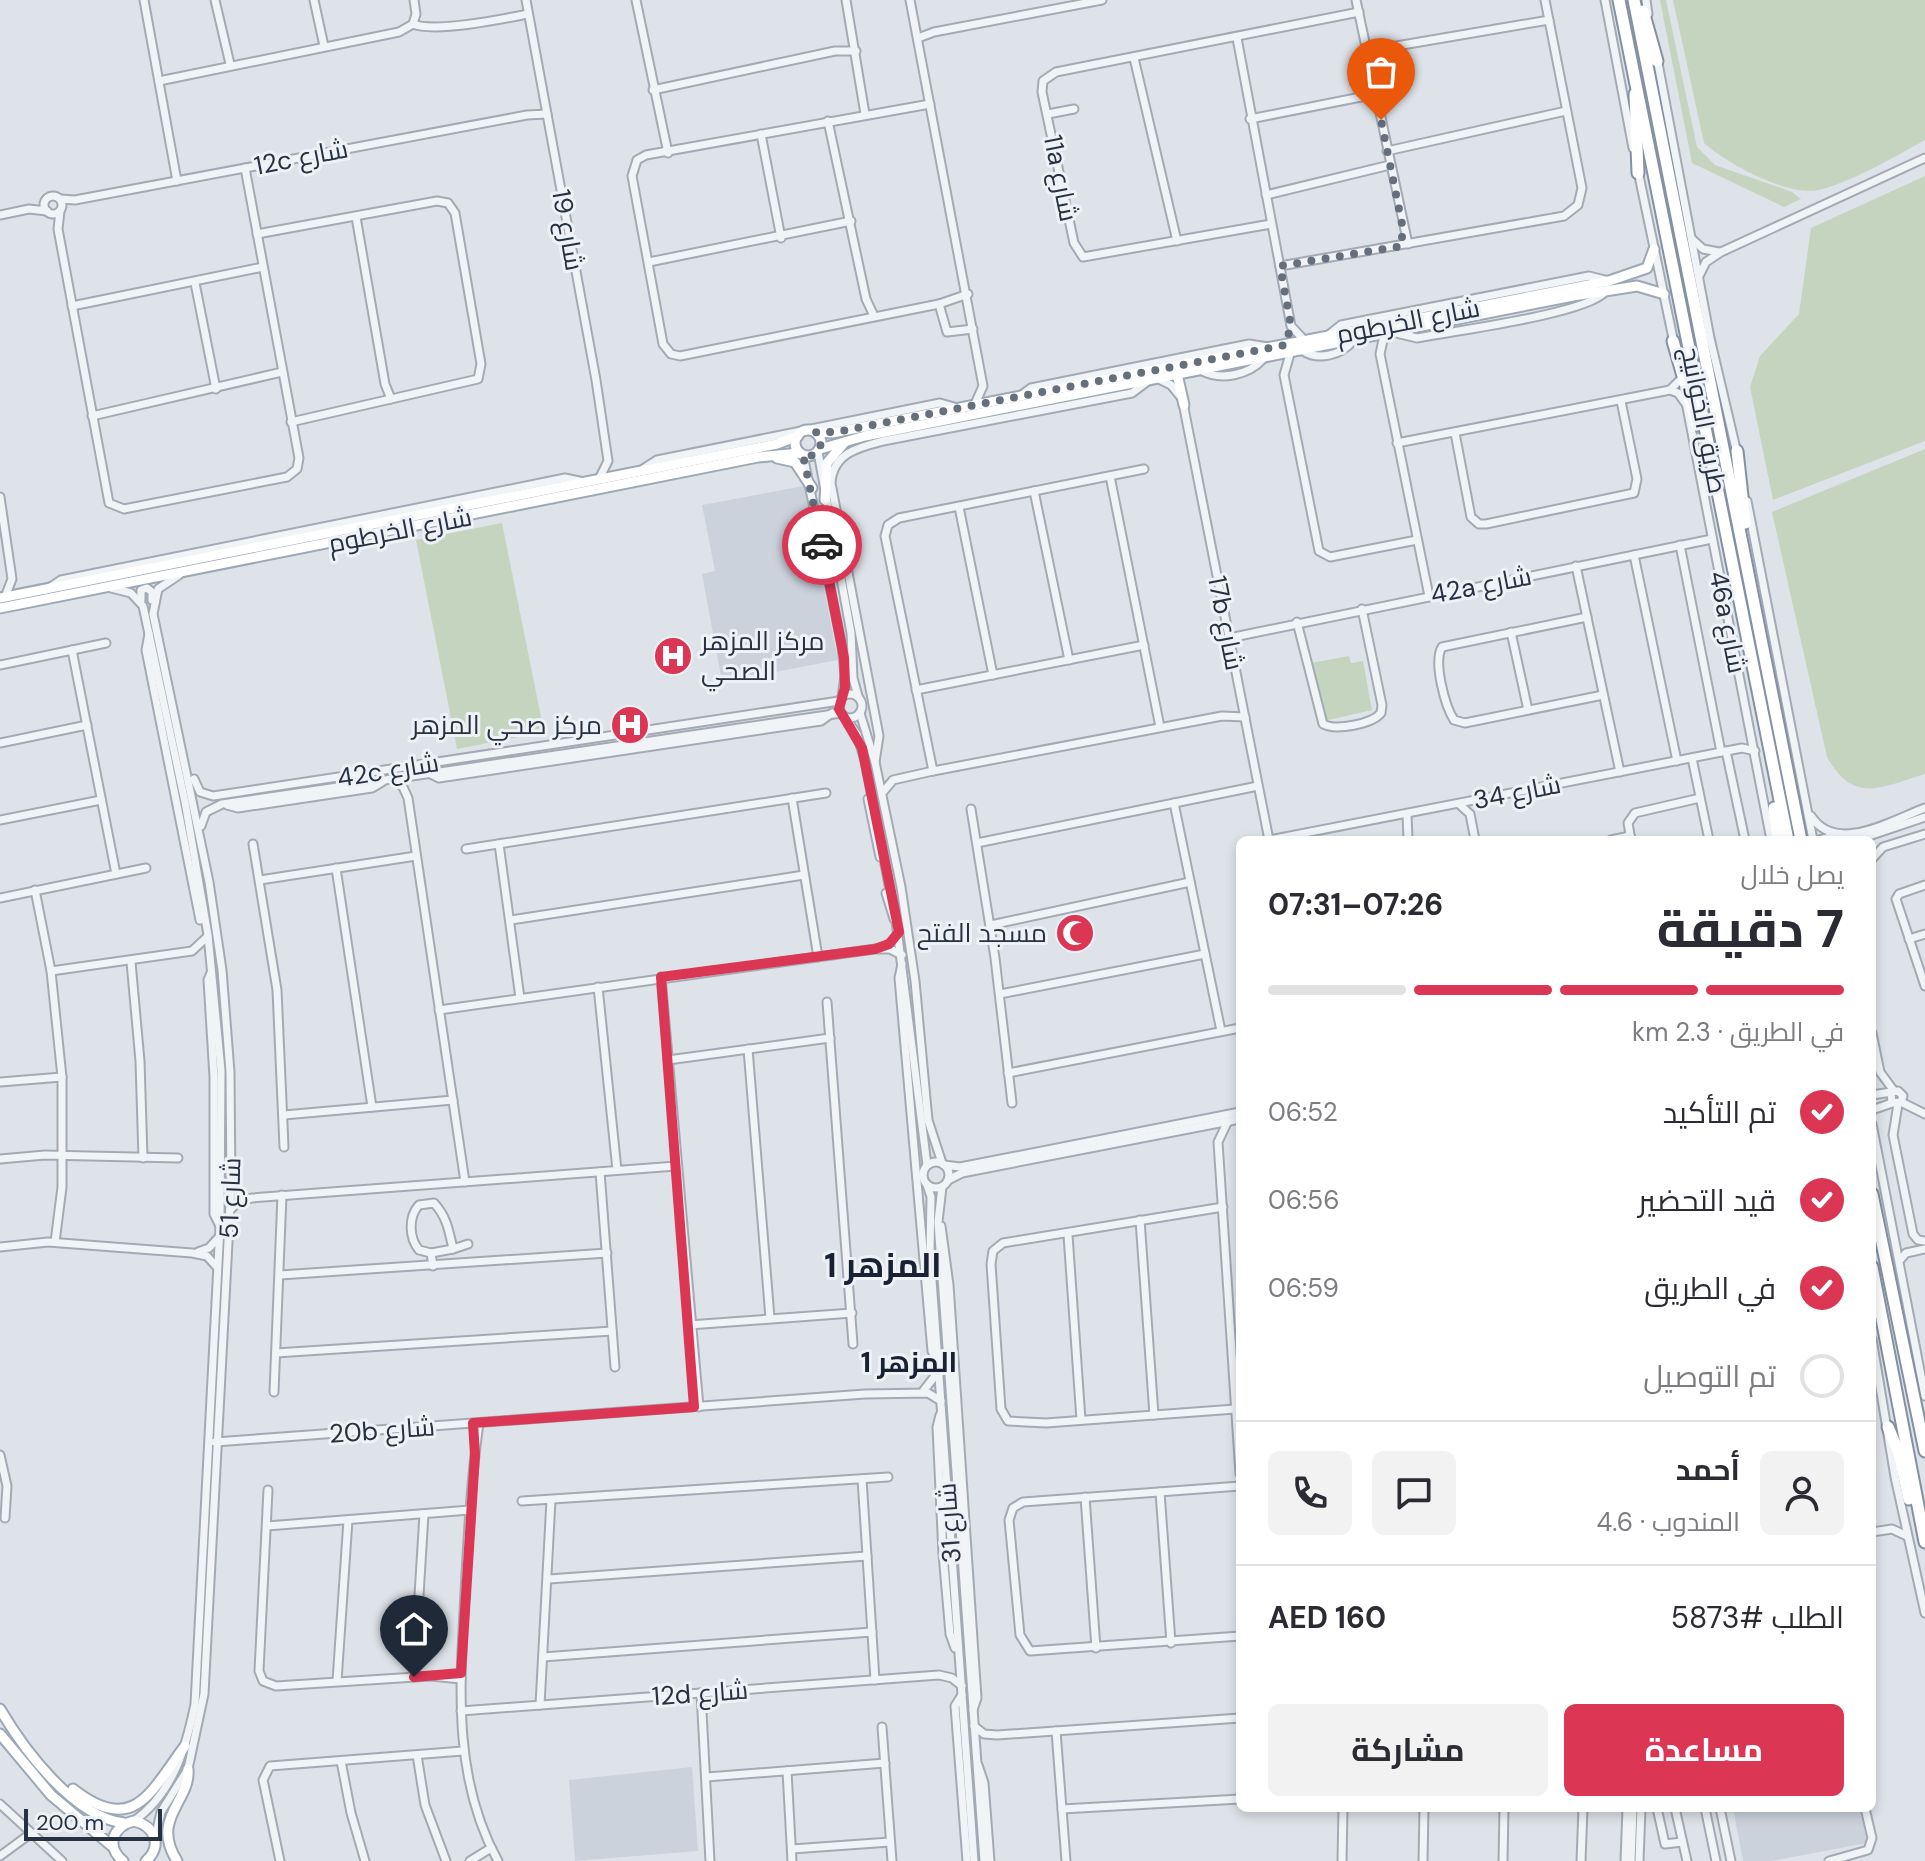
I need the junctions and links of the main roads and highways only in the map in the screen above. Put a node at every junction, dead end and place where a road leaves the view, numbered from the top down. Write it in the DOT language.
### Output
graph roads {
  1 [pos="1619,0"];
  2 [pos="1640,0"];
  3 [pos="1657,61"];
  4 [pos="1637,86"];
  5 [pos="1638,173"];
  6 [pos="1654,249"];
  7 [pos="1629,281"];
  8 [pos="1607,286"];
  9 [pos="1664,294"];
  10 [pos="1462,310"];
  11 [pos="1443,323"];
  12 [pos="1673,341"];
  13 [pos="1305,346"];
  14 [pos="1267,355"];
  15 [pos="1232,356"];
  16 [pos="1177,376"];
  17 [pos="1184,405"];
  18 [pos="816,432"];
  19 [pos="798,436"];
  20 [pos="865,436"];
  21 [pos="851,439"];
  22 [pos="753,442"];
  23 [pos="877,442"];
  24 [pos="767,446"];
  25 [pos="819,450"];
  26 [pos="1709,450"];
  27 [pos="1737,451"];
  28 [pos="802,454"];
  29 [pos="758,457"];
  30 [pos="812,488"];
  31 [pos="825,500"];
  32 [pos="323,528"];
  33 [pos="308,538"];
  34 [pos="285,548"];
  35 [pos="80,584"];
  36 [pos="3,598"];
  37 [pos="26,598"];
  38 [pos="1754,603"];
  39 [pos="0,608"];
  40 [pos="1775,776"];
  41 [pos="1778,836"];
  42 [pos="1787,836"];
  43 [pos="1800,836"];
  44 [pos="1876,1213"];
  45 [pos="1876,1288"];
  46 [pos="1888,1427"];
  47 [pos="1925,1451"];
  48 [pos="1925,1541"];
  49 [pos="0,1709"];
  50 [pos="0,1734"];
  51 [pos="185,1746"];
  52 [pos="188,1769"];
  53 [pos="54,1778"];
  54 [pos="129,1822"];
  55 [pos="156,1841"];
  56 [pos="113,1847"];
  57 [pos="162,1859"];
  58 [pos="123,1861"];
  59 [pos="146,1861"];
  60 [pos="177,1861"];
  1 -- 4 [label="highway, طريق الخوانيج"];
  2 -- 3 [label="highway"];
  2 -- 38 [label="highway, طريق الخوانيج"];
  4 -- 5 [label="highway"];
  4 -- 26 [label="highway, طريق الخوانيج"];
  6 -- 7 [label="main road"];
  7 -- 8 [label="main road, شارع الخرطوم"];
  7 -- 9 [label="main road, شارع الخرطوم"];
  8 -- 10 [label="main road, شارع الخرطوم"];
  8 -- 11 [label="main road, شارع الخرطوم"];
  10 -- 11 [label="main road"];
  10 -- 13 [label="main road, شارع الخرطوم"];
  11 -- 13 [label="main road, شارع الخرطوم"];
  12 -- 26 [label="highway"];
  13 -- 14 [label="main road, شارع الخرطوم"];
  14 -- 15 [label="main road, شارع الخرطوم"];
  14 -- 16 [label="main road, شارع الخرطوم"];
  15 -- 16 [label="main road"];
  15 -- 18 [label="main road, شارع الخرطوم"];
  16 -- 17 [label="main road"];
  16 -- 20 [label="main road, شارع الخرطوم"];
  18 -- 19 [label="main road"];
  18 -- 25 [label="main road"];
  19 -- 24 [label="main road, شارع الخرطوم"];
  19 -- 28 [label="main road"];
  20 -- 21 [label="main road, شارع الخرطوم"];
  20 -- 23 [label="main road"];
  21 -- 25 [label="main road, شارع الخرطوم"];
  21 -- 31 [label="main road"];
  22 -- 24 [label="main road"];
  24 -- 33 [label="main road, شارع الخرطوم"];
  25 -- 28 [label="main road"];
  26 -- 40 [label="highway, طريق الخوانيج"];
  27 -- 38 [label="highway"];
  28 -- 29 [label="main road, شارع الخرطوم"];
  29 -- 30 [label="main road"];
  29 -- 34 [label="main road, شارع الخرطوم"];
  32 -- 33 [label="main road"];
  33 -- 34 [label="main road, شارع الخرطوم"];
  34 -- 35 [label="main road, شارع الخرطوم"];
  34 -- 37 [label="main road, شارع الخرطوم"];
  35 -- 37 [label="main road, شارع الخرطوم"];
  35 -- 37 [label="main road"];
  36 -- 37 [label="main road, شارع الخرطوم"];
  37 -- 39 [label="main road, شارع الخرطوم"];
  38 -- 43 [label="highway, طريق الخوانيج"];
  40 -- 41 [label="highway"];
  40 -- 42 [label="highway, طريق الخوانيج"];
  44 -- 47 [label="highway"];
  45 -- 48 [label="highway"];
  46 -- 48 [label="highway"];
  49 -- 53 [label="main road"];
  50 -- 56 [label="main road"];
  51 -- 53 [label="main road"];
  52 -- 60 [label="main road"];
  53 -- 54 [label="main road"];
  54 -- 55 [label="main road"];
  54 -- 56 [label="main road"];
  55 -- 57 [label="main road"];
  55 -- 59 [label="main road"];
  56 -- 58 [label="main road"];
}
